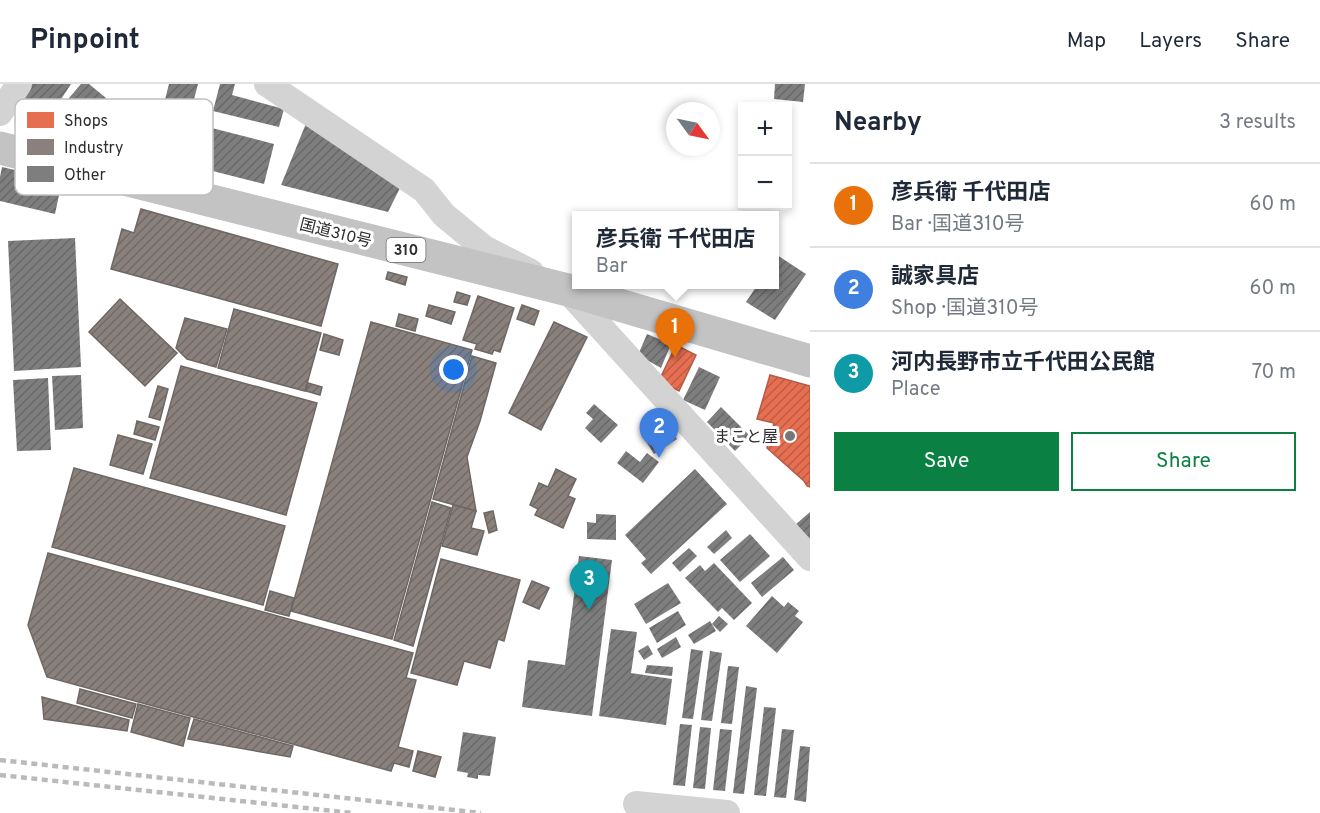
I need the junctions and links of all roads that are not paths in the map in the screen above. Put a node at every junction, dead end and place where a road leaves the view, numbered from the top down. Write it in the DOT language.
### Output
graph roads {
  1 [pos="19,84"];
  2 [pos="267,84"];
  3 [pos="0,113"];
  4 [pos="0,148"];
  5 [pos="15,152"];
  6 [pos="188,195"];
  7 [pos="568,290"];
  8 [pos="810,361"];
  9 [pos="810,558"];
  10 [pos="636,804"];
  11 [pos="727,813"];
  1 -- 3 [label="street"];
  2 -- 7 [label="street"];
  4 -- 5 [label="highway, 国道310号 / 310"];
  6 -- 7 [label="highway, 国道310号 / 310"];
  7 -- 8 [label="highway, 国道310号 / 310"];
  7 -- 9 [label="street"];
  10 -- 11 [label="street"];
}
